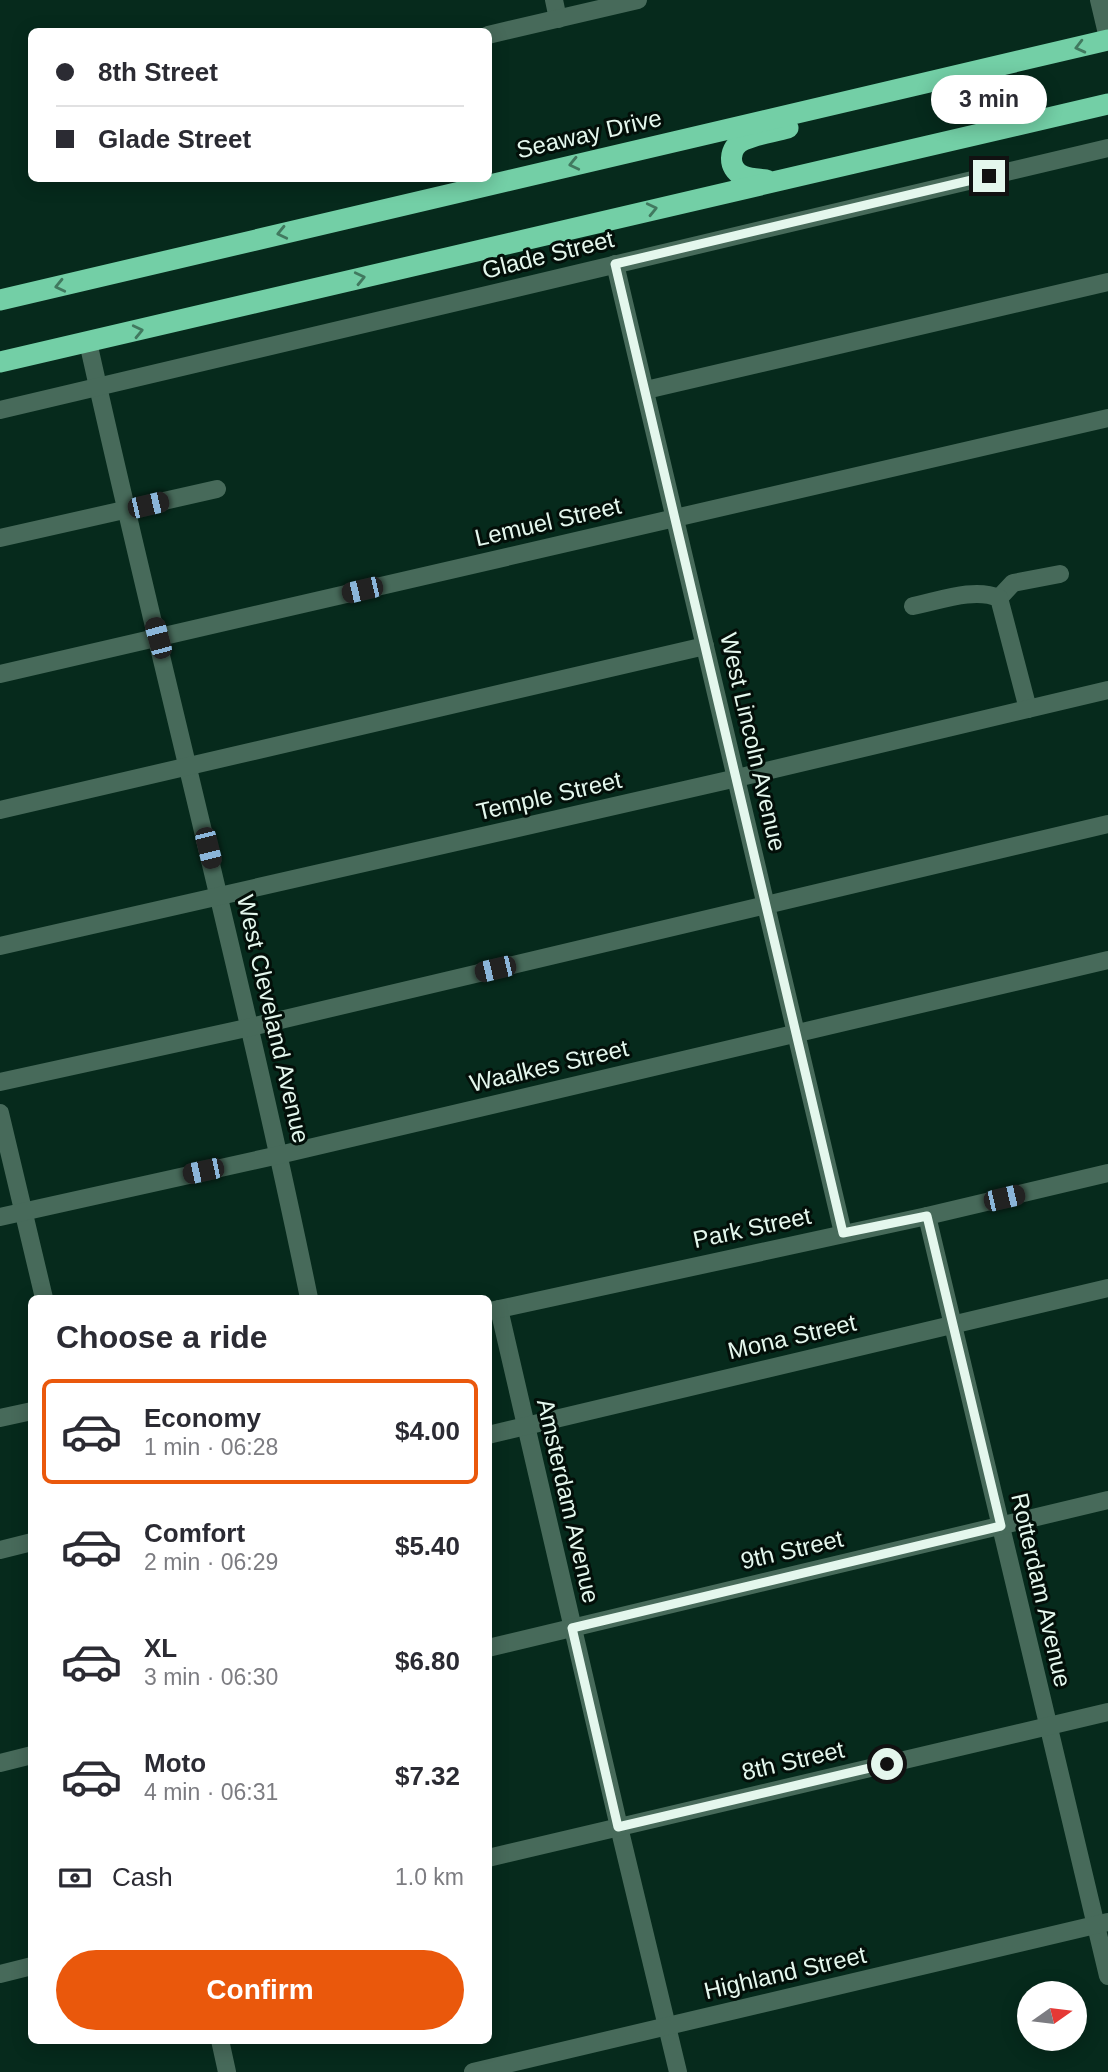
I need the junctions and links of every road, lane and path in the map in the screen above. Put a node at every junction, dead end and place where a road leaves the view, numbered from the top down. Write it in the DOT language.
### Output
graph roads {
  1 [pos="554,0"];
  2 [pos="638,0"];
  3 [pos="1099,0"];
  4 [pos="558,19"];
  5 [pos="492,34"];
  6 [pos="1108,39"];
  7 [pos="1051,54"];
  8 [pos="1108,90"];
  9 [pos="1108,104"];
  10 [pos="1108,148"];
  11 [pos="862,160"];
  12 [pos="771,181"];
  13 [pos="615,264"];
  14 [pos="1108,282"];
  15 [pos="0,300"];
  16 [pos="88,342"];
  17 [pos="0,362"];
  18 [pos="98,388"];
  19 [pos="646,390"];
  20 [pos="0,410"];
  21 [pos="1108,418"];
  22 [pos="217,489"];
  23 [pos="125,510"];
  24 [pos="675,517"];
  25 [pos="0,538"];
  26 [pos="1060,574"];
  27 [pos="999,598"];
  28 [pos="913,606"];
  29 [pos="158,638"];
  30 [pos="705,646"];
  31 [pos="0,674"];
  32 [pos="1108,690"];
  33 [pos="1028,709"];
  34 [pos="188,766"];
  35 [pos="737,778"];
  36 [pos="0,810"];
  37 [pos="1108,824"];
  38 [pos="219,895"];
  39 [pos="766,905"];
  40 [pos="0,946"];
  41 [pos="1108,960"];
  42 [pos="251,1027"];
  43 [pos="797,1034"];
  44 [pos="0,1083"];
  45 [pos="0,1113"];
  46 [pos="279,1155"];
  47 [pos="1108,1173"];
  48 [pos="24,1211"];
  49 [pos="0,1216"];
  50 [pos="927,1216"];
  51 [pos="843,1233"];
  52 [pos="1108,1288"];
  53 [pos="43,1295"];
  54 [pos="308,1295"];
  55 [pos="494,1310"];
  56 [pos="953,1324"];
  57 [pos="28,1412"];
  58 [pos="0,1418"];
  59 [pos="525,1426"];
  60 [pos="492,1434"];
  61 [pos="1108,1500"];
  62 [pos="1001,1526"];
  63 [pos="28,1543"];
  64 [pos="0,1550"];
  65 [pos="572,1628"];
  66 [pos="492,1647"];
  67 [pos="1108,1712"];
  68 [pos="1049,1727"];
  69 [pos="28,1756"];
  70 [pos="0,1763"];
  71 [pos="618,1827"];
  72 [pos="492,1857"];
  73 [pos="1102,1924"];
  74 [pos="28,1967"];
  75 [pos="0,1974"];
  76 [pos="1108,1976"];
  77 [pos="668,2026"];
  78 [pos="221,2044"];
  79 [pos="227,2072"];
  80 [pos="473,2072"];
  81 [pos="678,2072"];
  1 -- 4 [label="street"];
  2 -- 4 [label="street"];
  3 -- 6 [label="street"];
  4 -- 5 [label="street"];
  6 -- 7 [label="highway, Seaway Drive, one-way"];
  7 -- 12 [label="highway"];
  7 -- 15 [label="highway, Seaway Drive, one-way"];
  8 -- 11 [label="highway"];
  9 -- 11 [label="highway"];
  10 -- 13 [label="street, Glade Street"];
  11 -- 12 [label="highway"];
  16 -- 12 [label="highway, one-way"];
  13 -- 18 [label="street, Glade Street"];
  13 -- 19 [label="street, West Lincoln Avenue"];
  14 -- 19 [label="street"];
  16 -- 17 [label="highway"];
  16 -- 18 [label="street, West Cleveland Avenue"];
  18 -- 20 [label="street, Glade Street"];
  18 -- 23 [label="street, West Cleveland Avenue"];
  19 -- 24 [label="street, West Lincoln Avenue"];
  21 -- 24 [label="street, Lemuel Street"];
  22 -- 23 [label="street"];
  23 -- 25 [label="street"];
  23 -- 29 [label="street, West Cleveland Avenue"];
  24 -- 29 [label="street, Lemuel Street"];
  24 -- 30 [label="street, West Lincoln Avenue"];
  26 -- 27 [label="street"];
  27 -- 28 [label="street"];
  27 -- 33 [label="street"];
  29 -- 31 [label="street, Lemuel Street"];
  29 -- 34 [label="street, West Cleveland Avenue"];
  30 -- 34 [label="street"];
  30 -- 35 [label="street, West Lincoln Avenue"];
  32 -- 33 [label="street, Temple Street"];
  33 -- 35 [label="street, Temple Street"];
  34 -- 36 [label="street"];
  34 -- 38 [label="street, West Cleveland Avenue"];
  35 -- 38 [label="street, Temple Street"];
  35 -- 39 [label="street, West Lincoln Avenue"];
  37 -- 39 [label="street"];
  38 -- 40 [label="street, Temple Street"];
  38 -- 42 [label="street, West Cleveland Avenue"];
  39 -- 42 [label="street"];
  39 -- 43 [label="street, West Lincoln Avenue"];
  41 -- 43 [label="street, Waalkes Street"];
  42 -- 44 [label="street"];
  42 -- 46 [label="street, West Cleveland Avenue"];
  43 -- 46 [label="street, Waalkes Street"];
  43 -- 51 [label="street, West Lincoln Avenue"];
  45 -- 48 [label="street"];
  46 -- 48 [label="street, Waalkes Street"];
  46 -- 54 [label="street, West Cleveland Avenue"];
  47 -- 50 [label="street, Park Street"];
  48 -- 49 [label="street, Waalkes Street"];
  48 -- 53 [label="street"];
  50 -- 51 [label="street, Park Street"];
  50 -- 56 [label="street, Rotterdam Avenue"];
  51 -- 55 [label="street, Park Street"];
  52 -- 56 [label="street, Mona Street"];
  55 -- 59 [label="street, Amsterdam Avenue"];
  56 -- 59 [label="street, Mona Street"];
  56 -- 62 [label="street, Rotterdam Avenue"];
  57 -- 58 [label="street"];
  59 -- 60 [label="street, Mona Street"];
  59 -- 65 [label="street, Amsterdam Avenue"];
  61 -- 62 [label="street, 9th Street"];
  62 -- 65 [label="street, 9th Street"];
  62 -- 68 [label="street, Rotterdam Avenue"];
  63 -- 64 [label="street"];
  65 -- 66 [label="street, 9th Street"];
  65 -- 71 [label="street, Amsterdam Avenue"];
  67 -- 68 [label="street, 8th Street"];
  68 -- 71 [label="street, 8th Street"];
  68 -- 73 [label="street, Rotterdam Avenue"];
  69 -- 70 [label="street"];
  71 -- 72 [label="street, 8th Street"];
  71 -- 77 [label="street, Amsterdam Avenue"];
  73 -- 76 [label="street, Rotterdam Avenue"];
  73 -- 77 [label="street, Highland Street"];
  74 -- 75 [label="street"];
  77 -- 80 [label="street, Highland Street"];
  77 -- 81 [label="street, Amsterdam Avenue"];
  78 -- 79 [label="street"];
}
